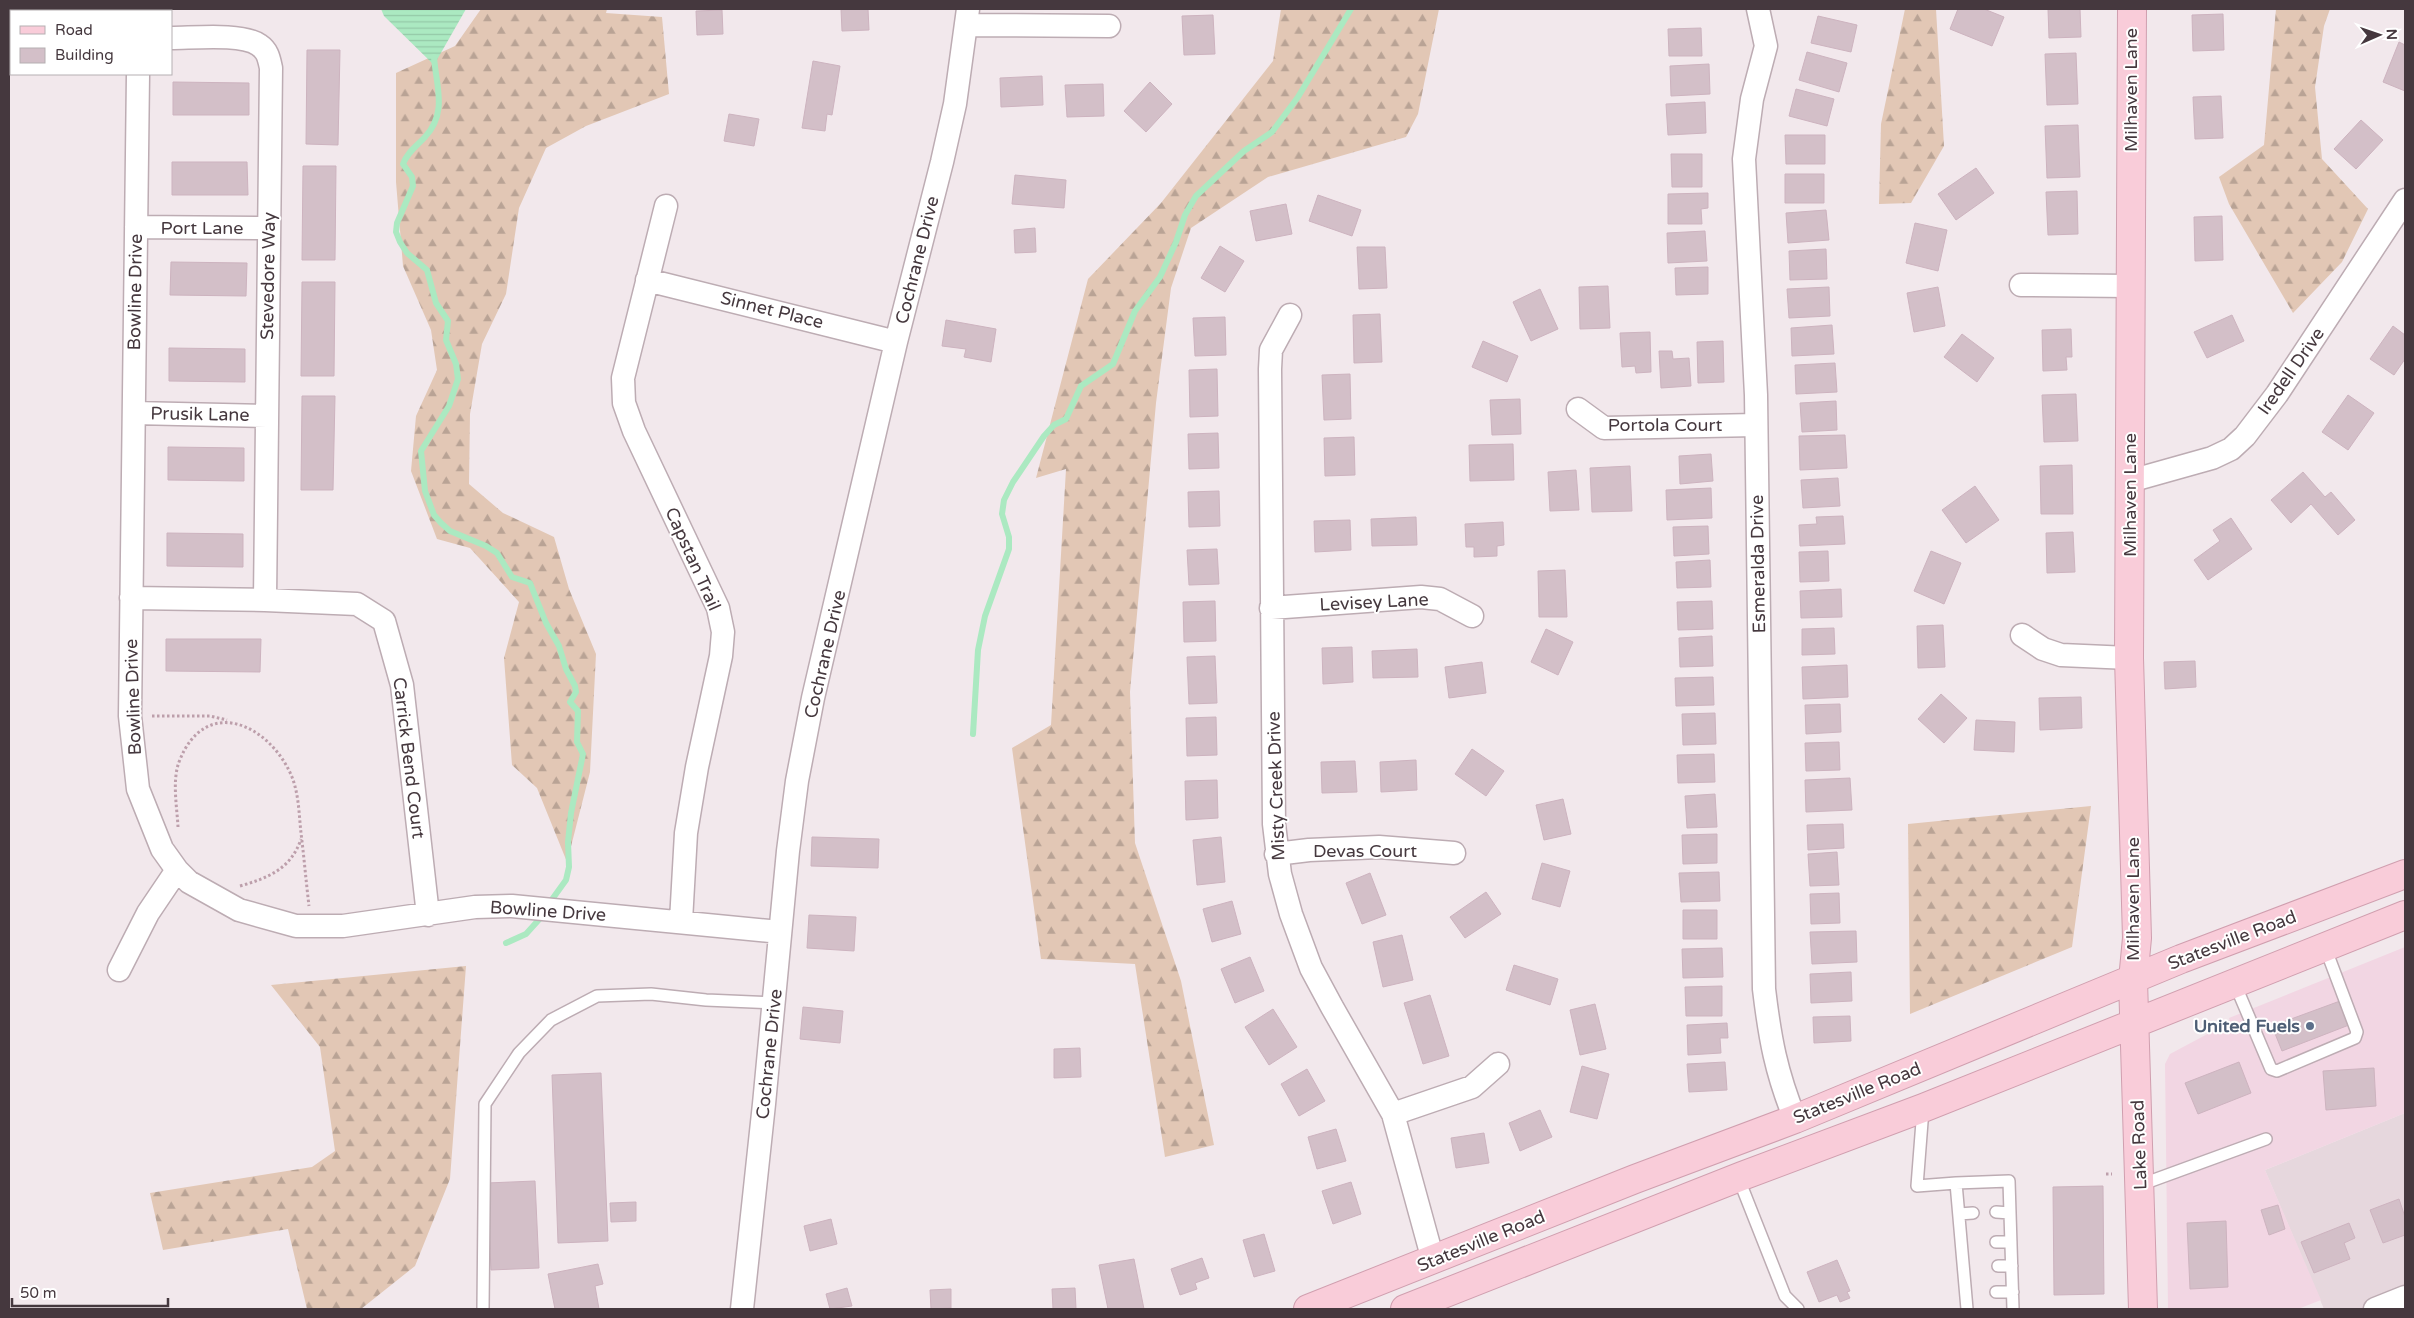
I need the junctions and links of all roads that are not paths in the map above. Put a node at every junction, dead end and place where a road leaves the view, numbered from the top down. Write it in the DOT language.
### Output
graph roads {
  1 [pos="1758,9"];
  2 [pos="2132,9"];
  3 [pos="967,17"];
  4 [pos="1109,26"];
  5 [pos="172,38"];
  6 [pos="138,75"];
  7 [pos="2405,200"];
  8 [pos="666,206"];
  9 [pos="136,227"];
  10 [pos="269,228"];
  11 [pos="647,280"];
  12 [pos="2021,285"];
  13 [pos="2130,286"];
  14 [pos="1290,315"];
  15 [pos="896,342"];
  16 [pos="1578,409"];
  17 [pos="134,413"];
  18 [pos="267,416"];
  19 [pos="1756,425"];
  20 [pos="2130,481"];
  21 [pos="131,598"];
  22 [pos="264,600"];
  23 [pos="1271,608"];
  24 [pos="1472,616"];
  25 [pos="2022,635"];
  26 [pos="2129,658"];
  27 [pos="1454,852"];
  28 [pos="1276,854"];
  29 [pos="177,870"];
  30 [pos="2405,874"];
  31 [pos="428,915"];
  32 [pos="2405,915"];
  33 [pos="681,921"];
  34 [pos="780,932"];
  35 [pos="2325,946"];
  36 [pos="119,970"];
  37 [pos="2133,980"];
  38 [pos="2234,982"];
  39 [pos="774,1003"];
  40 [pos="2135,1023"];
  41 [pos="1498,1064"];
  42 [pos="1923,1108"];
  43 [pos="1394,1114"];
  44 [pos="1796,1119"];
  45 [pos="2266,1139"];
  46 [pos="1738,1177"];
  47 [pos="1956,1183"];
  48 [pos="2140,1185"];
  49 [pos="1996,1212"];
  50 [pos="1973,1213"];
  51 [pos="2010,1213"];
  52 [pos="1959,1214"];
  53 [pos="1996,1242"];
  54 [pos="2011,1242"];
  55 [pos="1433,1260"];
  56 [pos="1998,1266"];
  57 [pos="2012,1266"];
  58 [pos="1996,1292"];
  59 [pos="2013,1292"];
  60 [pos="2405,1297"];
  61 [pos="483,1309"];
  62 [pos="742,1309"];
  63 [pos="1308,1309"];
  64 [pos="1405,1309"];
  65 [pos="1798,1309"];
  66 [pos="1967,1309"];
  67 [pos="2013,1309"];
  68 [pos="2143,1309"];
  69 [pos="2375,1309"];
  1 -- 19 [label="street, Esmeralda Drive"];
  2 -- 13 [label="main road, Milhaven Lane"];
  3 -- 4 [label="street"];
  3 -- 15 [label="street, Cochrane Drive"];
  5 -- 10 [label="street, Stevedore Way"];
  6 -- 9 [label="street, Bowline Drive"];
  7 -- 20 [label="street, Iredell Drive"];
  8 -- 11 [label="street, Capstan Trail"];
  9 -- 10 [label="street, Port Lane"];
  9 -- 17 [label="street, Bowline Drive"];
  10 -- 18 [label="street, Stevedore Way"];
  11 -- 15 [label="street, Sinnet Place"];
  11 -- 33 [label="street, Capstan Trail"];
  12 -- 13 [label="street"];
  13 -- 20 [label="main road, Milhaven Lane"];
  14 -- 23 [label="street, Misty Creek Drive"];
  15 -- 34 [label="street, Cochrane Drive"];
  16 -- 19 [label="street, Portola Court"];
  17 -- 18 [label="street, Prusik Lane"];
  17 -- 21 [label="street, Bowline Drive"];
  18 -- 22 [label="street, Stevedore Way"];
  19 -- 44 [label="street, Esmeralda Drive"];
  20 -- 26 [label="main road, Milhaven Lane"];
  21 -- 22 [label="street, Carrick Bend Court"];
  21 -- 29 [label="street, Bowline Drive"];
  22 -- 31 [label="street, Carrick Bend Court"];
  23 -- 24 [label="street, Levisey Lane"];
  23 -- 28 [label="street, Misty Creek Drive"];
  25 -- 26 [label="street"];
  26 -- 37 [label="main road, Milhaven Lane"];
  27 -- 28 [label="street, Devas Court"];
  28 -- 43 [label="street, Misty Creek Drive"];
  29 -- 31 [label="street, Bowline Drive"];
  29 -- 36 [label="street"];
  30 -- 37 [label="main road, Statesville Road"];
  31 -- 33 [label="street, Bowline Drive"];
  32 -- 35 [label="main road, Statesville Road"];
  33 -- 34 [label="street, Bowline Drive"];
  34 -- 39 [label="street, Cochrane Drive"];
  35 -- 38 [label="main road, Statesville Road"];
  35 -- 38 [label="lane"];
  37 -- 40 [label="main road, Lake Road"];
  37 -- 44 [label="main road, Statesville Road"];
  38 -- 40 [label="main road, Statesville Road"];
  39 -- 61 [label="lane"];
  39 -- 62 [label="street, Cochrane Drive"];
  40 -- 42 [label="main road, Statesville Road"];
  40 -- 48 [label="main road, Lake Road"];
  41 -- 43 [label="street"];
  42 -- 46 [label="main road, Statesville Road"];
  42 -- 47 [label="lane"];
  43 -- 55 [label="street, Misty Creek Drive"];
  44 -- 55 [label="main road, Statesville Road"];
  45 -- 48 [label="lane"];
  46 -- 64 [label="main road, Statesville Road"];
  46 -- 65 [label="lane"];
  47 -- 51 [label="lane"];
  47 -- 52 [label="lane"];
  48 -- 68 [label="main road, Lake Road"];
  49 -- 51 [label="lane"];
  50 -- 52 [label="lane"];
  51 -- 54 [label="lane"];
  52 -- 66 [label="lane"];
  53 -- 54 [label="lane"];
  54 -- 57 [label="lane"];
  55 -- 63 [label="main road, Statesville Road"];
  56 -- 57 [label="lane"];
  57 -- 59 [label="lane"];
  58 -- 59 [label="lane"];
  59 -- 67 [label="lane"];
  60 -- 69 [label="street"];
}
